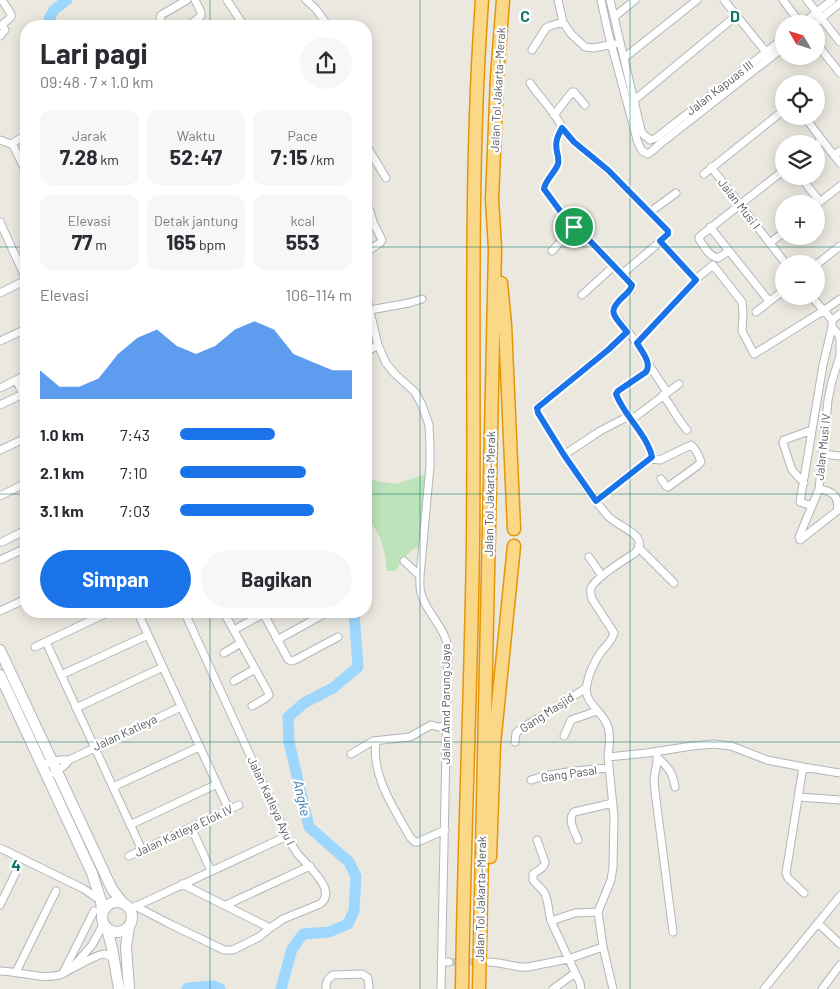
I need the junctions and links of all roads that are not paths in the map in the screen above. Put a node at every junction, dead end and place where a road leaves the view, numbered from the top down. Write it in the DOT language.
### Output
graph roads {
  1 [pos="2,0"];
  2 [pos="187,0"];
  3 [pos="195,0"];
  4 [pos="227,0"];
  5 [pos="306,0"];
  6 [pos="482,0"];
  7 [pos="503,0"];
  8 [pos="558,0"];
  9 [pos="601,0"];
  10 [pos="610,0"];
  11 [pos="635,0"];
  12 [pos="697,0"];
  13 [pos="724,0"];
  14 [pos="782,0"];
  15 [pos="807,0"];
  16 [pos="832,0"];
  17 [pos="840,3"];
  18 [pos="737,15"];
  19 [pos="794,15"];
  20 [pos="819,15"];
  21 [pos="614,17"];
  22 [pos="161,20"];
  23 [pos="195,20"];
  24 [pos="240,20"];
  25 [pos="324,20"];
  26 [pos="563,22"];
  27 [pos="825,23"];
  28 [pos="0,36"];
  29 [pos="620,42"];
  30 [pos="840,42"];
  31 [pos="612,45"];
  32 [pos="775,45"];
  33 [pos="532,50"];
  34 [pos="766,52"];
  35 [pos="775,53"];
  36 [pos="825,54"];
  37 [pos="624,58"];
  38 [pos="840,73"];
  39 [pos="530,83"];
  40 [pos="726,88"];
  41 [pos="631,103"];
  42 [pos="585,105"];
  43 [pos="554,115"];
  44 [pos="775,117"];
  45 [pos="562,128"];
  46 [pos="20,139"];
  47 [pos="0,140"];
  48 [pos="658,141"];
  49 [pos="11,144"];
  50 [pos="825,147"];
  51 [pos="372,155"];
  52 [pos="838,158"];
  53 [pos="20,159"];
  54 [pos="711,167"];
  55 [pos="704,174"];
  56 [pos="775,177"];
  57 [pos="386,178"];
  58 [pos="840,186"];
  59 [pos="676,193"];
  60 [pos="825,198"];
  61 [pos="740,204"];
  62 [pos="650,212"];
  63 [pos="372,218"];
  64 [pos="0,222"];
  65 [pos="574,227"];
  66 [pos="710,228"];
  67 [pos="775,239"];
  68 [pos="660,241"];
  69 [pos="770,243"];
  70 [pos="840,246"];
  71 [pos="372,248"];
  72 [pos="495,249"];
  73 [pos="552,251"];
  74 [pos="729,251"];
  75 [pos="779,255"];
  76 [pos="825,258"];
  77 [pos="614,266"];
  78 [pos="20,267"];
  79 [pos="622,274"];
  80 [pos="696,279"];
  81 [pos="20,283"];
  82 [pos="0,292"];
  83 [pos="582,295"];
  84 [pos="775,297"];
  85 [pos="422,299"];
  86 [pos="840,299"];
  87 [pos="769,302"];
  88 [pos="818,305"];
  89 [pos="372,310"];
  90 [pos="823,311"];
  91 [pos="756,312"];
  92 [pos="840,314"];
  93 [pos="372,319"];
  94 [pos="832,324"];
  95 [pos="20,332"];
  96 [pos="627,332"];
  97 [pos="0,341"];
  98 [pos="637,343"];
  99 [pos="378,346"];
  100 [pos="372,349"];
  101 [pos="649,365"];
  102 [pos="20,378"];
  103 [pos="16,380"];
  104 [pos="679,384"];
  105 [pos="0,388"];
  106 [pos="20,388"];
  107 [pos="665,394"];
  108 [pos="20,398"];
  109 [pos="0,404"];
  110 [pos="630,418"];
  111 [pos="687,430"];
  112 [pos="812,430"];
  113 [pos="20,441"];
  114 [pos="0,450"];
  115 [pos="823,454"];
  116 [pos="564,455"];
  117 [pos="840,456"];
  118 [pos="650,459"];
  119 [pos="660,479"];
  120 [pos="804,483"];
  121 [pos="20,486"];
  122 [pos="818,489"];
  123 [pos="0,496"];
  124 [pos="596,501"];
  125 [pos="806,504"];
  126 [pos="514,528"];
  127 [pos="20,532"];
  128 [pos="1,540"];
  129 [pos="514,546"];
  130 [pos="639,548"];
  131 [pos="20,551"];
  132 [pos="8,556"];
  133 [pos="589,557"];
  134 [pos="0,560"];
  135 [pos="404,561"];
  136 [pos="420,576"];
  137 [pos="602,576"];
  138 [pos="674,583"];
  139 [pos="20,602"];
  140 [pos="0,611"];
  141 [pos="96,618"];
  142 [pos="140,618"];
  143 [pos="187,618"];
  144 [pos="228,618"];
  145 [pos="254,618"];
  146 [pos="267,618"];
  147 [pos="316,618"];
  148 [pos="234,630"];
  149 [pos="148,634"];
  150 [pos="338,636"];
  151 [pos="278,640"];
  152 [pos="46,642"];
  153 [pos="241,643"];
  154 [pos="35,647"];
  155 [pos="0,650"];
  156 [pos="224,653"];
  157 [pos="163,667"];
  158 [pos="255,669"];
  159 [pos="0,675"];
  160 [pos="61,675"];
  161 [pos="234,681"];
  162 [pos="586,688"];
  163 [pos="252,706"];
  164 [pos="181,707"];
  165 [pos="76,708"];
  166 [pos="597,711"];
  167 [pos="447,726"];
  168 [pos="564,736"];
  169 [pos="376,741"];
  170 [pos="515,742"];
  171 [pos="94,747"];
  172 [pos="200,747"];
  173 [pos="351,754"];
  174 [pos="657,754"];
  175 [pos="608,757"];
  176 [pos="69,760"];
  177 [pos="48,763"];
  178 [pos="803,767"];
  179 [pos="609,768"];
  180 [pos="840,773"];
  181 [pos="52,774"];
  182 [pos="530,780"];
  183 [pos="217,784"];
  184 [pos="113,787"];
  185 [pos="675,787"];
  186 [pos="799,797"];
  187 [pos="840,800"];
  188 [pos="613,803"];
  189 [pos="239,805"];
  190 [pos="228,810"];
  191 [pos="130,825"];
  192 [pos="191,827"];
  193 [pos="445,830"];
  194 [pos="287,836"];
  195 [pos="537,840"];
  196 [pos="578,840"];
  197 [pos="0,848"];
  198 [pos="142,850"];
  199 [pos="128,856"];
  200 [pos="310,866"];
  201 [pos="211,871"];
  202 [pos="16,872"];
  203 [pos="92,873"];
  204 [pos="75,884"];
  205 [pos="182,884"];
  206 [pos="56,892"];
  207 [pos="804,893"];
  208 [pos="840,896"];
  209 [pos="101,901"];
  210 [pos="0,905"];
  211 [pos="226,905"];
  212 [pos="129,906"];
  213 [pos="98,912"];
  214 [pos="598,912"];
  215 [pos="550,921"];
  216 [pos="818,924"];
  217 [pos="105,927"];
  218 [pos="129,927"];
  219 [pos="270,928"];
  220 [pos="673,932"];
  221 [pos="840,944"];
  222 [pos="603,948"];
  223 [pos="568,959"];
  224 [pos="115,960"];
  225 [pos="490,962"];
  226 [pos="840,966"];
  227 [pos="72,968"];
  228 [pos="0,971"];
  229 [pos="16,972"];
  230 [pos="63,973"];
  231 [pos="574,973"];
  232 [pos="118,989"];
  233 [pos="129,989"];
  234 [pos="326,989"];
  235 [pos="369,989"];
  236 [pos="441,989"];
  237 [pos="462,989"];
  238 [pos="479,989"];
  239 [pos="486,989"];
  240 [pos="552,989"];
  241 [pos="581,989"];
  242 [pos="613,989"];
  243 [pos="764,989"];
  244 [pos="822,989"];
  1 -- 28 [label="street"];
  2 -- 22 [label="street"];
  3 -- 23 [label="street"];
  4 -- 24 [label="street"];
  5 -- 25 [label="street"];
  6 -- 237 [label="highway, Jalan Tol Jakarta–Merak"];
  7 -- 72 [label="highway, Jalan Tol Jakarta–Merak"];
  8 -- 26 [label="street"];
  9 -- 31 [label="street"];
  10 -- 21 [label="street"];
  11 -- 21 [label="street"];
  12 -- 37 [label="street"];
  13 -- 18 [label="street"];
  14 -- 19 [label="street"];
  15 -- 20 [label="street"];
  16 -- 20 [label="street"];
  17 -- 20 [label="street"];
  18 -- 34 [label="street"];
  18 -- 41 [label="street"];
  21 -- 29 [label="street"];
  26 -- 31 [label="street"];
  26 -- 33 [label="street"];
  27 -- 30 [label="street"];
  29 -- 31 [label="street"];
  29 -- 37 [label="street"];
  31 -- 41 [label="street"];
  32 -- 34 [label="street, Jalan Kapuas III"];
  34 -- 40 [label="street, Jalan Kapuas III"];
  35 -- 40 [label="street, Jalan Kapuas III"];
  36 -- 38 [label="street"];
  37 -- 41 [label="street"];
  39 -- 43 [label="street"];
  40 -- 48 [label="street, Jalan Kapuas III"];
  41 -- 48 [label="street"];
  41 -- 48 [label="street"];
  42 -- 43 [label="street"];
  43 -- 45 [label="street"];
  44 -- 54 [label="street"];
  45 -- 62 [label="street"];
  45 -- 65 [label="street"];
  46 -- 49 [label="street"];
  47 -- 49 [label="street"];
  49 -- 53 [label="street"];
  50 -- 52 [label="street"];
  51 -- 57 [label="street"];
  54 -- 55 [label="street"];
  54 -- 61 [label="street, Jalan Musi I"];
  56 -- 61 [label="street"];
  58 -- 60 [label="street"];
  59 -- 62 [label="street"];
  61 -- 66 [label="street"];
  61 -- 69 [label="street, Jalan Musi I"];
  62 -- 68 [label="street"];
  63 -- 71 [label="street"];
  64 -- 78 [label="street"];
  65 -- 73 [label="street"];
  65 -- 77 [label="street"];
  66 -- 74 [label="street"];
  66 -- 74 [label="street"];
  67 -- 69 [label="street"];
  68 -- 79 [label="street"];
  68 -- 80 [label="street"];
  69 -- 75 [label="street, Jalan Musi I"];
  70 -- 76 [label="street"];
  72 -- 126 [label="highway"];
  72 -- 238 [label="highway, Jalan Tol Jakarta–Merak"];
  74 -- 87 [label="street"];
  77 -- 79 [label="street"];
  77 -- 83 [label="street"];
  79 -- 96 [label="street"];
  80 -- 90 [label="street"];
  80 -- 98 [label="street"];
  81 -- 82 [label="street"];
  84 -- 87 [label="street"];
  85 -- 89 [label="street"];
  86 -- 90 [label="street"];
  87 -- 91 [label="street"];
  88 -- 90 [label="street"];
  90 -- 94 [label="street, Jalan Musi IV"];
  92 -- 94 [label="street"];
  93 -- 99 [label="street, Jalan Amd Parung Jaya"];
  94 -- 112 [label="street, Jalan Musi IV"];
  94 -- 115 [label="street, Jalan Musi IV"];
  95 -- 97 [label="street"];
  96 -- 98 [label="street"];
  96 -- 116 [label="street"];
  98 -- 101 [label="street"];
  99 -- 100 [label="street"];
  99 -- 136 [label="street, Jalan Amd Parung Jaya"];
  101 -- 107 [label="street"];
  101 -- 110 [label="street"];
  102 -- 103 [label="street"];
  103 -- 105 [label="street"];
  103 -- 106 [label="street"];
  104 -- 107 [label="street"];
  107 -- 110 [label="street"];
  107 -- 111 [label="street"];
  108 -- 109 [label="street"];
  110 -- 116 [label="street"];
  110 -- 118 [label="street"];
  112 -- 120 [label="street, Jalan Musi IV"];
  112 -- 120 [label="street"];
  113 -- 114 [label="street"];
  115 -- 117 [label="street"];
  115 -- 122 [label="street, Jalan Musi IV"];
  116 -- 124 [label="street"];
  118 -- 119 [label="street"];
  118 -- 124 [label="street"];
  120 -- 125 [label="street, Jalan Musi IV"];
  121 -- 123 [label="street"];
  122 -- 125 [label="street, Jalan Musi IV"];
  122 -- 125 [label="street, Jalan Musi IV"];
  124 -- 130 [label="street"];
  127 -- 128 [label="street"];
  128 -- 132 [label="street"];
  129 -- 239 [label="highway"];
  130 -- 137 [label="street"];
  130 -- 138 [label="street"];
  131 -- 132 [label="street"];
  132 -- 134 [label="street"];
  133 -- 137 [label="street"];
  135 -- 136 [label="street"];
  136 -- 167 [label="street, Jalan Amd Parung Jaya"];
  137 -- 162 [label="street"];
  139 -- 140 [label="street"];
  141 -- 152 [label="street"];
  142 -- 149 [label="street"];
  143 -- 194 [label="street, Jalan Katleya Ayu I"];
  144 -- 148 [label="street"];
  145 -- 148 [label="street"];
  146 -- 151 [label="street"];
  147 -- 151 [label="street"];
  148 -- 153 [label="street"];
  149 -- 157 [label="street"];
  149 -- 160 [label="street"];
  150 -- 151 [label="street"];
  152 -- 154 [label="street"];
  152 -- 160 [label="street"];
  153 -- 156 [label="street"];
  153 -- 158 [label="street"];
  155 -- 177 [label="street"];
  157 -- 164 [label="street"];
  157 -- 165 [label="street"];
  158 -- 161 [label="street"];
  158 -- 163 [label="street"];
  159 -- 177 [label="street"];
  160 -- 165 [label="street"];
  162 -- 166 [label="street"];
  162 -- 170 [label="street, Gang Masjid"];
  164 -- 171 [label="street, Jalan Katleya"];
  164 -- 172 [label="street"];
  165 -- 171 [label="street"];
  166 -- 168 [label="street"];
  166 -- 175 [label="street"];
  167 -- 169 [label="street"];
  167 -- 193 [label="street, Jalan Amd Parung Jaya"];
  169 -- 173 [label="street"];
  169 -- 193 [label="street"];
  171 -- 176 [label="street, Jalan Katleya"];
  171 -- 184 [label="street"];
  172 -- 183 [label="street"];
  172 -- 184 [label="street"];
  174 -- 175 [label="street"];
  174 -- 178 [label="street"];
  174 -- 185 [label="street"];
  174 -- 220 [label="street"];
  175 -- 179 [label="street"];
  176 -- 177 [label="street, Jalan Katleya"];
  176 -- 181 [label="street, Jalan Katleya"];
  177 -- 181 [label="street"];
  178 -- 180 [label="street"];
  178 -- 186 [label="street"];
  179 -- 182 [label="street, Gang Pasal"];
  179 -- 188 [label="street"];
  181 -- 203 [label="street"];
  181 -- 212 [label="street"];
  183 -- 190 [label="street"];
  183 -- 191 [label="street"];
  184 -- 191 [label="street"];
  186 -- 187 [label="street"];
  186 -- 207 [label="street"];
  188 -- 196 [label="street"];
  188 -- 214 [label="street"];
  189 -- 190 [label="street, Jalan Katleya Elok IV"];
  190 -- 192 [label="street, Jalan Katleya Elok IV"];
  191 -- 198 [label="street"];
  192 -- 198 [label="street, Jalan Katleya Elok IV"];
  192 -- 201 [label="street"];
  193 -- 236 [label="street, Jalan Amd Parung Jaya"];
  194 -- 200 [label="street, Jalan Katleya Ayu I"];
  194 -- 201 [label="street"];
  195 -- 215 [label="street"];
  197 -- 204 [label="street"];
  198 -- 199 [label="street, Jalan Katleya Elok IV"];
  200 -- 211 [label="street"];
  200 -- 219 [label="street, Jalan Katleya Ayu I"];
  201 -- 205 [label="street"];
  202 -- 210 [label="street"];
  203 -- 204 [label="street"];
  203 -- 209 [label="street"];
  204 -- 209 [label="street"];
  205 -- 211 [label="street"];
  205 -- 212 [label="street"];
  206 -- 229 [label="street"];
  208 -- 216 [label="street"];
  209 -- 213 [label="street"];
  211 -- 219 [label="street"];
  212 -- 213 [label="street"];
  212 -- 218 [label="street"];
  212 -- 219 [label="street, Jalan Katleya Ayu I"];
  213 -- 217 [label="street"];
  213 -- 230 [label="street"];
  214 -- 215 [label="street"];
  214 -- 222 [label="street"];
  215 -- 223 [label="street"];
  216 -- 221 [label="street"];
  216 -- 243 [label="street"];
  217 -- 218 [label="street"];
  217 -- 224 [label="street"];
  217 -- 227 [label="street"];
  218 -- 233 [label="street"];
  222 -- 223 [label="street"];
  222 -- 242 [label="street"];
  223 -- 225 [label="street"];
  223 -- 231 [label="street"];
  224 -- 227 [label="street"];
  224 -- 232 [label="street"];
  226 -- 244 [label="street"];
  227 -- 230 [label="street"];
  228 -- 229 [label="street"];
  229 -- 230 [label="street"];
  231 -- 240 [label="street"];
  231 -- 241 [label="street"];
  234 -- 235 [label="street"];
}
